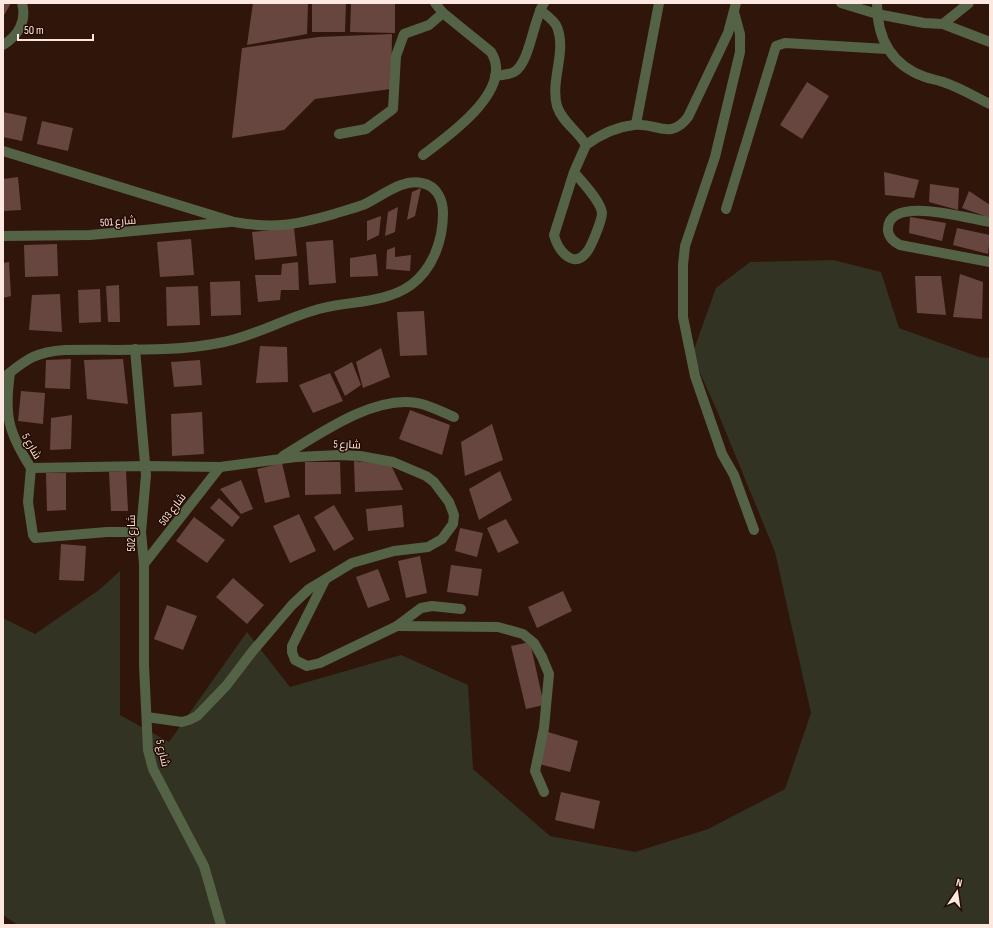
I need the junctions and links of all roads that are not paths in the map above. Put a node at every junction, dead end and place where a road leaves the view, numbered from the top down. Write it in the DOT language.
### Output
graph roads {
  1 [pos="22,3"];
  2 [pos="435,3"];
  3 [pos="658,3"];
  4 [pos="841,3"];
  5 [pos="877,3"];
  6 [pos="969,3"];
  7 [pos="542,6"];
  8 [pos="735,8"];
  9 [pos="443,13"];
  10 [pos="877,14"];
  11 [pos="943,24"];
  12 [pos="990,42"];
  13 [pos="3,45"];
  14 [pos="887,48"];
  15 [pos="495,76"];
  16 [pos="990,104"];
  17 [pos="636,124"];
  18 [pos="339,134"];
  19 [pos="586,145"];
  20 [pos="3,151"];
  21 [pos="423,155"];
  22 [pos="574,172"];
  23 [pos="726,209"];
  24 [pos="234,222"];
  25 [pos="990,222"];
  26 [pos="3,236"];
  27 [pos="990,262"];
  28 [pos="135,349"];
  29 [pos="6,375"];
  30 [pos="454,417"];
  31 [pos="279,458"];
  32 [pos="146,466"];
  33 [pos="220,467"];
  34 [pos="31,468"];
  35 [pos="754,530"];
  36 [pos="141,532"];
  37 [pos="144,564"];
  38 [pos="325,580"];
  39 [pos="461,609"];
  40 [pos="397,626"];
  41 [pos="147,717"];
  42 [pos="544,792"];
  43 [pos="221,925"];
  1 -- 13 [label="street"];
  2 -- 9 [label="street"];
  3 -- 17 [label="street"];
  4 -- 10 [label="street"];
  5 -- 10 [label="street"];
  6 -- 11 [label="street"];
  7 -- 15 [label="street"];
  7 -- 19 [label="street"];
  8 -- 17 [label="street"];
  8 -- 35 [label="street"];
  9 -- 15 [label="street"];
  9 -- 18 [label="street"];
  10 -- 11 [label="street"];
  10 -- 14 [label="street"];
  11 -- 12 [label="street"];
  14 -- 16 [label="street"];
  14 -- 23 [label="street"];
  15 -- 21 [label="street"];
  17 -- 19 [label="street"];
  19 -- 22 [label="street"];
  20 -- 24 [label="street, شارع 5"];
  22 -- 22 [label="street"];
  24 -- 26 [label="street, شارع 501"];
  24 -- 28 [label="street, شارع 5"];
  25 -- 27 [label="street"];
  28 -- 29 [label="street, شارع 5"];
  28 -- 32 [label="street, شارع 502"];
  29 -- 34 [label="street, شارع 5"];
  30 -- 31 [label="street"];
  31 -- 33 [label="street, شارع 5"];
  31 -- 38 [label="street, شارع 5"];
  32 -- 33 [label="street, شارع 5"];
  32 -- 34 [label="street, شارع 5"];
  32 -- 36 [label="street, شارع 502"];
  33 -- 37 [label="street, شارع 503"];
  34 -- 36 [label="street"];
  36 -- 37 [label="street, شارع 502"];
  37 -- 41 [label="street, شارع 502"];
  38 -- 40 [label="street"];
  38 -- 41 [label="street, شارع 5"];
  39 -- 40 [label="street"];
  40 -- 42 [label="street"];
  41 -- 43 [label="street, شارع 5"];
}
